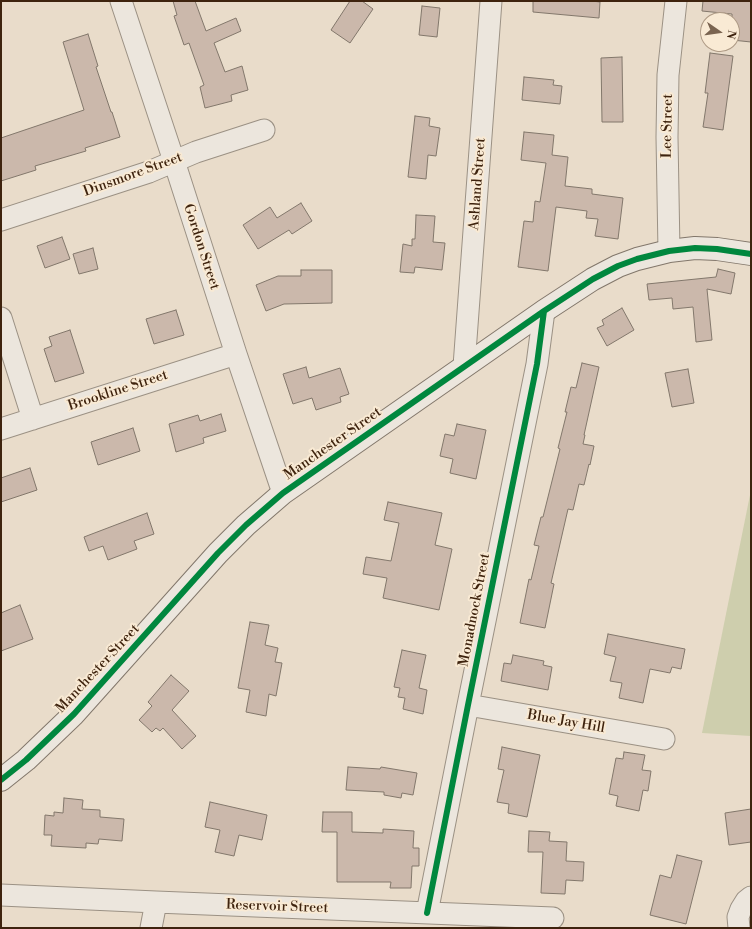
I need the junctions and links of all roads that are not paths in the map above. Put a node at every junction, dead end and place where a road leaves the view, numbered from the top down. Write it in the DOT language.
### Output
graph roads {
  1 [pos="121,1"];
  2 [pos="491,1"];
  3 [pos="676,1"];
  4 [pos="264,130"];
  5 [pos="174,162"];
  6 [pos="1,220"];
  7 [pos="669,251"];
  8 [pos="751,254"];
  9 [pos="544,311"];
  10 [pos="1,318"];
  11 [pos="236,354"];
  12 [pos="464,366"];
  13 [pos="33,419"];
  14 [pos="1,430"];
  15 [pos="283,493"];
  16 [pos="468,705"];
  17 [pos="664,739"];
  18 [pos="1,780"];
  19 [pos="1,895"];
  20 [pos="751,897"];
  21 [pos="156,902"];
  22 [pos="427,913"];
  23 [pos="553,918"];
  24 [pos="151,928"];
  25 [pos="739,928"];
  1 -- 5 [label="street, Gordon Street"];
  2 -- 12 [label="street, Ashland Street"];
  3 -- 7 [label="street, Lee Street"];
  4 -- 5 [label="street, Dinsmore Street"];
  5 -- 6 [label="street, Dinsmore Street"];
  5 -- 11 [label="street, Gordon Street"];
  7 -- 8 [label="street, Manchester Street"];
  7 -- 9 [label="street, Manchester Street"];
  9 -- 12 [label="street, Manchester Street"];
  9 -- 16 [label="street, Monadnock Street"];
  10 -- 13 [label="street"];
  11 -- 13 [label="street, Brookline Street"];
  11 -- 15 [label="street, Gordon Street"];
  12 -- 15 [label="street, Manchester Street"];
  13 -- 14 [label="street, Brookline Street"];
  15 -- 18 [label="street, Manchester Street"];
  16 -- 17 [label="street, Blue Jay Hill"];
  16 -- 22 [label="street, Monadnock Street"];
  19 -- 21 [label="street, Reservoir Street"];
  20 -- 25 [label="street"];
  21 -- 22 [label="street, Reservoir Street"];
  21 -- 24 [label="street"];
  22 -- 23 [label="street, Reservoir Street"];
}
